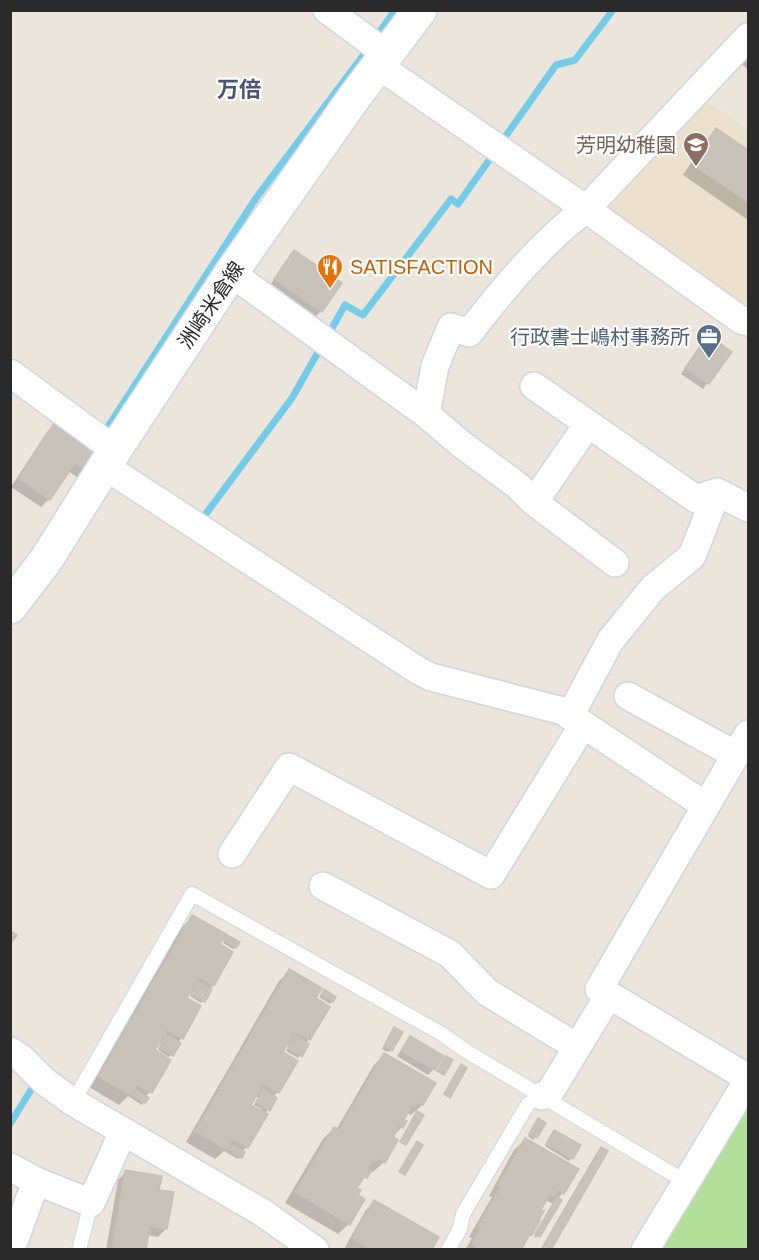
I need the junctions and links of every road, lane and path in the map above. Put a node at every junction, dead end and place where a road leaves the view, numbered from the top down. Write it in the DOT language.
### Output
graph roads {
  1 [pos="327,10"];
  2 [pos="420,10"];
  3 [pos="748,37"];
  4 [pos="378,52"];
  5 [pos="586,209"];
  6 [pos="231,273"];
  7 [pos="748,322"];
  8 [pos="10,372"];
  9 [pos="534,386"];
  10 [pos="426,414"];
  11 [pos="588,424"];
  12 [pos="110,459"];
  13 [pos="717,492"];
  14 [pos="534,502"];
  15 [pos="748,508"];
  16 [pos="615,563"];
  17 [pos="10,607"];
  18 [pos="628,696"];
  19 [pos="576,721"];
  20 [pos="742,744"];
  21 [pos="706,806"];
  22 [pos="232,854"];
  23 [pos="323,886"];
  24 [pos="609,995"];
  25 [pos="578,1047"];
  26 [pos="10,1051"];
  27 [pos="748,1079"];
  28 [pos="542,1096"];
  29 [pos="74,1102"];
  30 [pos="123,1132"];
  31 [pos="10,1167"];
  32 [pos="36,1181"];
  33 [pos="686,1182"];
  34 [pos="91,1203"];
  35 [pos="11,1250"];
  36 [pos="79,1250"];
  37 [pos="315,1250"];
  38 [pos="448,1250"];
  39 [pos="645,1250"];
  1 -- 4 [label="street"];
  2 -- 4 [label="main road, 洲崎米倉線"];
  3 -- 5 [label="street"];
  4 -- 5 [label="street"];
  4 -- 6 [label="main road, 洲崎米倉線"];
  5 -- 7 [label="street"];
  5 -- 10 [label="street"];
  6 -- 10 [label="street"];
  6 -- 12 [label="main road, 洲崎米倉線"];
  8 -- 12 [label="street"];
  9 -- 11 [label="street"];
  10 -- 14 [label="street"];
  11 -- 13 [label="street"];
  11 -- 14 [label="street"];
  12 -- 17 [label="main road, 洲崎米倉線"];
  12 -- 19 [label="street"];
  13 -- 15 [label="street"];
  13 -- 19 [label="street"];
  14 -- 16 [label="street"];
  18 -- 20 [label="street"];
  19 -- 21 [label="street"];
  19 -- 22 [label="street"];
  20 -- 21 [label="street"];
  21 -- 24 [label="street"];
  23 -- 25 [label="street"];
  24 -- 25 [label="street"];
  24 -- 27 [label="street"];
  25 -- 28 [label="street"];
  26 -- 29 [label="street"];
  27 -- 33 [label="street"];
  28 -- 29 [label="lane"];
  28 -- 33 [label="lane"];
  28 -- 38 [label="lane"];
  29 -- 30 [label="street"];
  30 -- 34 [label="street"];
  30 -- 37 [label="street"];
  31 -- 32 [label="street"];
  32 -- 34 [label="street"];
  32 -- 35 [label="street"];
  33 -- 39 [label="street"];
  34 -- 36 [label="lane"];
}
